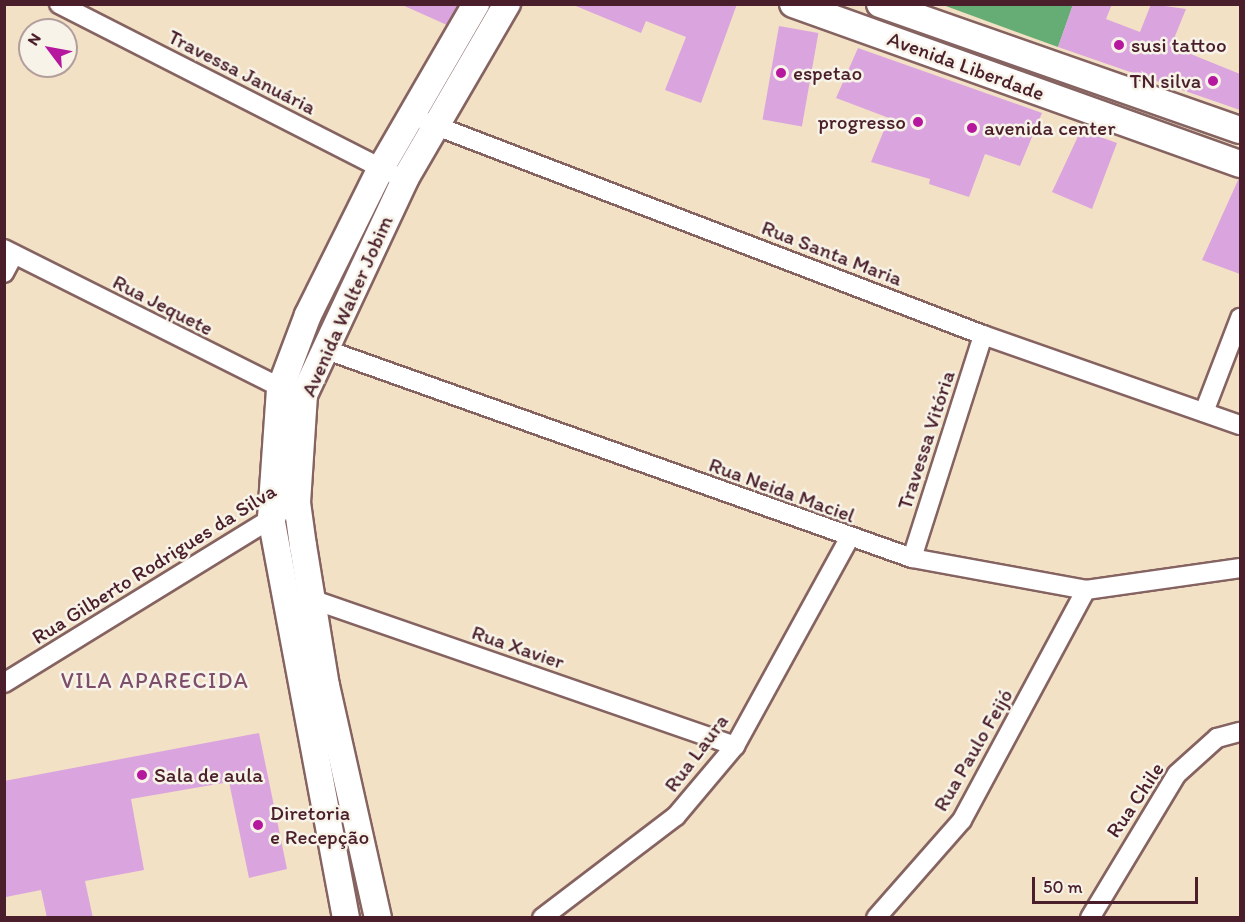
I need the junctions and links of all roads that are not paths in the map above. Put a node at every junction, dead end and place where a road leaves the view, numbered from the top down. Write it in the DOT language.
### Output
graph roads {
  1 [pos="59,4"];
  2 [pos="476,4"];
  3 [pos="507,4"];
  4 [pos="793,4"];
  5 [pos="880,4"];
  6 [pos="410,116"];
  7 [pos="436,126"];
  8 [pos="1240,130"];
  9 [pos="1240,164"];
  10 [pos="381,168"];
  11 [pos="405,180"];
  12 [pos="9,252"];
  13 [pos="4,273"];
  14 [pos="1240,318"];
  15 [pos="983,335"];
  16 [pos="324,350"];
  17 [pos="292,392"];
  18 [pos="1204,412"];
  19 [pos="1240,425"];
  20 [pos="297,503"];
  21 [pos="271,518"];
  22 [pos="849,538"];
  23 [pos="912,558"];
  24 [pos="1240,568"];
  25 [pos="1086,590"];
  26 [pos="311,599"];
  27 [pos="285,606"];
  28 [pos="4,683"];
  29 [pos="1240,732"];
  30 [pos="735,746"];
  31 [pos="346,918"];
  32 [pos="378,918"];
  33 [pos="542,918"];
  34 [pos="876,918"];
  35 [pos="1090,918"];
  1 -- 10 [label="street, Travessa Januária"];
  2 -- 6 [label="main road, Avenida Walter Jobim"];
  3 -- 7 [label="main road, Avenida Walter Jobim"];
  4 -- 9 [label="main road, Avenida Liberdade"];
  5 -- 8 [label="main road, Avenida Liberdade"];
  6 -- 7 [label="street, Rua Santa Maria"];
  6 -- 10 [label="main road, Avenida Walter Jobim"];
  7 -- 11 [label="main road, Avenida Walter Jobim"];
  7 -- 15 [label="street, Rua Santa Maria"];
  10 -- 11 [label="street, Travessa Januária"];
  10 -- 17 [label="main road, Avenida Walter Jobim"];
  11 -- 16 [label="main road, Avenida Walter Jobim"];
  12 -- 13 [label="street"];
  12 -- 17 [label="street, Rua Jequete"];
  14 -- 18 [label="street"];
  15 -- 18 [label="street, Rua Santa Maria"];
  15 -- 23 [label="street, Travessa Vitória"];
  16 -- 17 [label="main road, Avenida Walter Jobim"];
  16 -- 22 [label="street, Rua Neida Maciel"];
  17 -- 20 [label="main road, Avenida Walter Jobim"];
  17 -- 21 [label="main road, Avenida Walter Jobim"];
  18 -- 19 [label="street, Rua Santa Maria"];
  20 -- 21 [label="street, Rua Gilberto Rodrigues da Silva"];
  20 -- 26 [label="main road, Avenida Walter Jobim"];
  21 -- 27 [label="main road, Avenida Walter Jobim"];
  21 -- 28 [label="street, Rua Gilberto Rodrigues da Silva"];
  22 -- 23 [label="street, Rua Neida Maciel"];
  22 -- 30 [label="street, Rua Laura"];
  23 -- 25 [label="street, Rua Neida Maciel"];
  24 -- 25 [label="street, Rua Neida Maciel"];
  25 -- 34 [label="street, Rua Paulo Feijó"];
  26 -- 27 [label="street"];
  26 -- 30 [label="street, Rua Xavier"];
  26 -- 32 [label="main road, Avenida Walter Jobim"];
  27 -- 31 [label="main road, Avenida Walter Jobim"];
  29 -- 35 [label="street, Rua Chile"];
  30 -- 33 [label="street, Rua Laura"];
}
